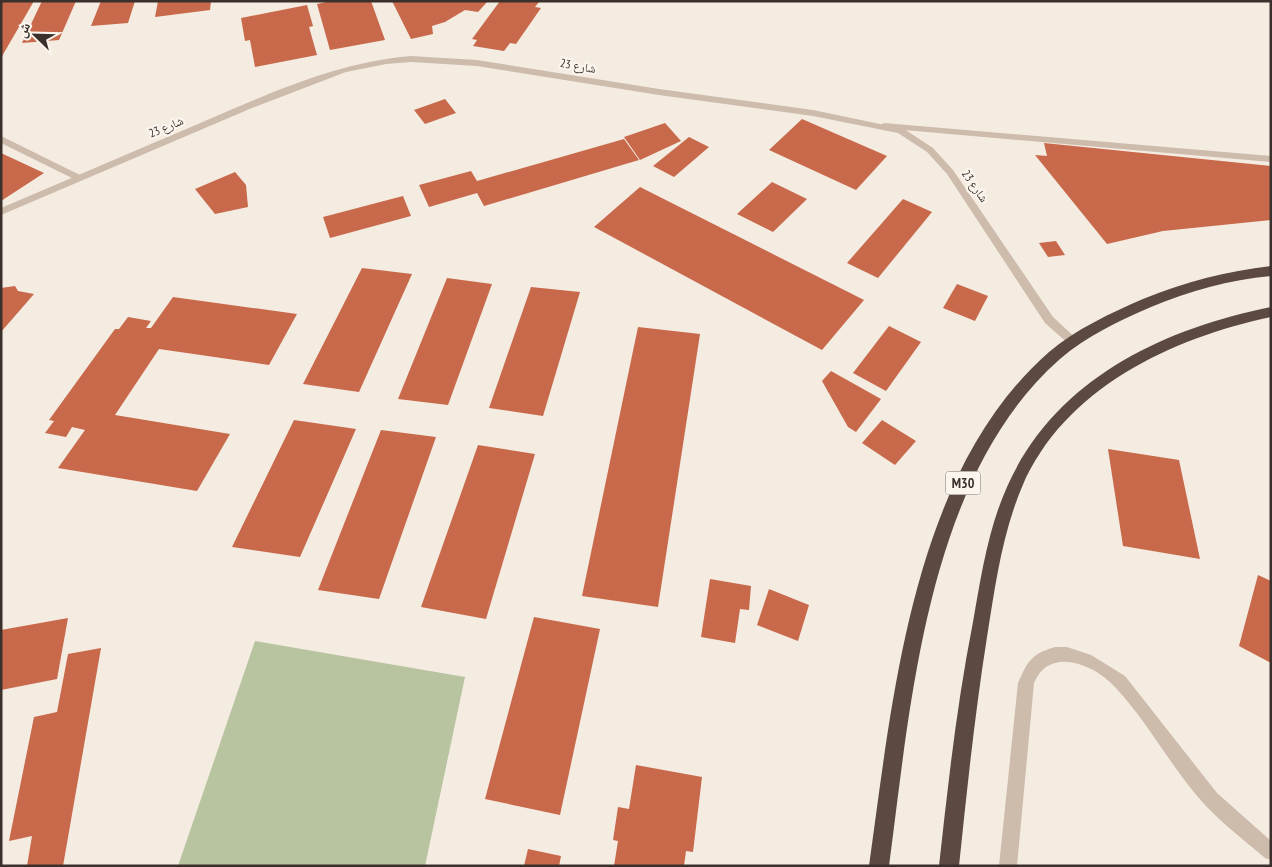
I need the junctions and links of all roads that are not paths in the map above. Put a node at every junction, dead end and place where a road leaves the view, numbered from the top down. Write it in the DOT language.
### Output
graph roads {
  1 [pos="884,126"];
  2 [pos="1,139"];
  3 [pos="1271,159"];
  4 [pos="79,178"];
  5 [pos="1,212"];
  6 [pos="1271,271"];
  7 [pos="1271,312"];
  8 [pos="1074,342"];
  9 [pos="1271,852"];
  10 [pos="879,866"];
  11 [pos="949,866"];
  12 [pos="1008,866"];
  1 -- 3 [label="street"];
  1 -- 4 [label="street, شارع 23"];
  1 -- 8 [label="street, شارع 23"];
  2 -- 4 [label="street"];
  4 -- 5 [label="street, شارع 23"];
  6 -- 8 [label="highway, M30"];
  7 -- 11 [label="highway"];
  8 -- 10 [label="highway, M30"];
  9 -- 12 [label="street"];
}
